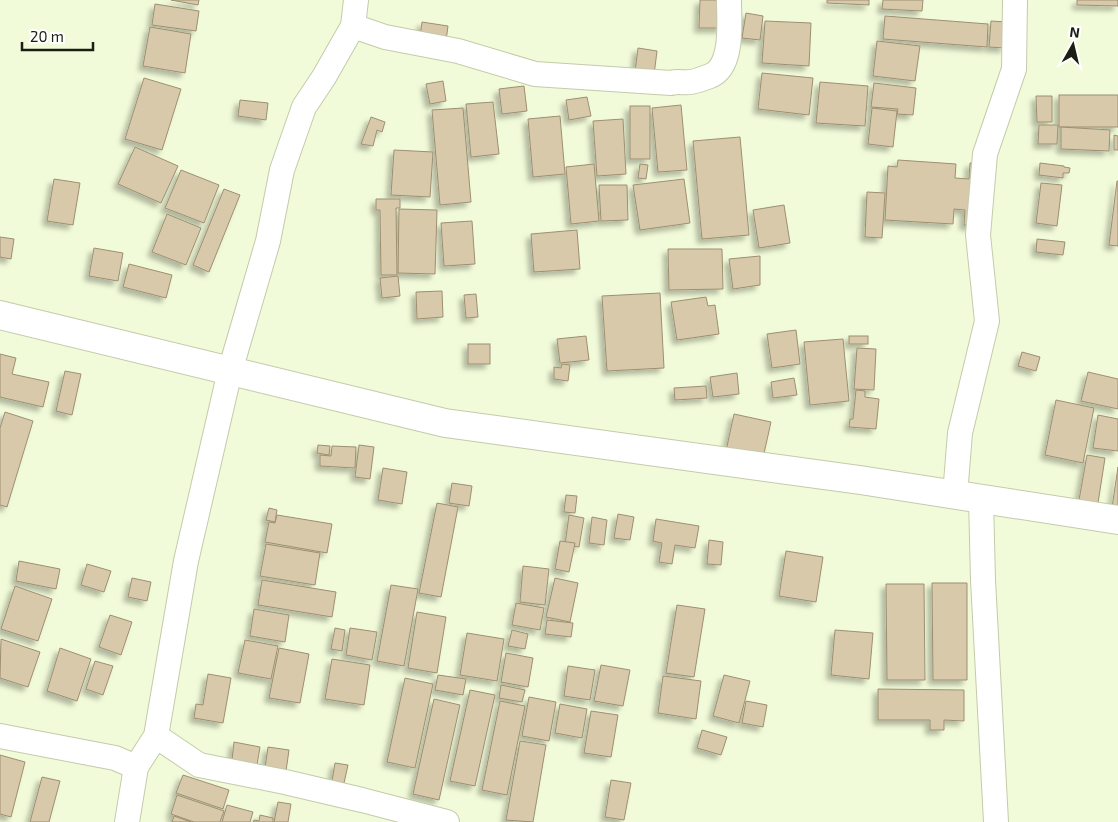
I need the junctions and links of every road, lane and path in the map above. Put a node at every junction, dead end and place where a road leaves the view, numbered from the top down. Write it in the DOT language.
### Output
graph roads {
  1 [pos="356,0"];
  2 [pos="729,0"];
  3 [pos="1015,0"];
  4 [pos="352,26"];
  5 [pos="0,315"];
  6 [pos="230,371"];
  7 [pos="968,497"];
  8 [pos="1118,520"];
  9 [pos="0,736"];
  10 [pos="156,736"];
  11 [pos="136,767"];
  12 [pos="127,822"];
  13 [pos="446,822"];
  14 [pos="996,822"];
  1 -- 4 [label="street"];
  2 -- 4 [label="street"];
  3 -- 7 [label="street"];
  4 -- 6 [label="street"];
  5 -- 6 [label="street"];
  6 -- 7 [label="street"];
  6 -- 10 [label="street"];
  7 -- 8 [label="street"];
  7 -- 14 [label="street"];
  9 -- 11 [label="street"];
  10 -- 11 [label="street"];
  10 -- 13 [label="street"];
  11 -- 12 [label="street"];
}
